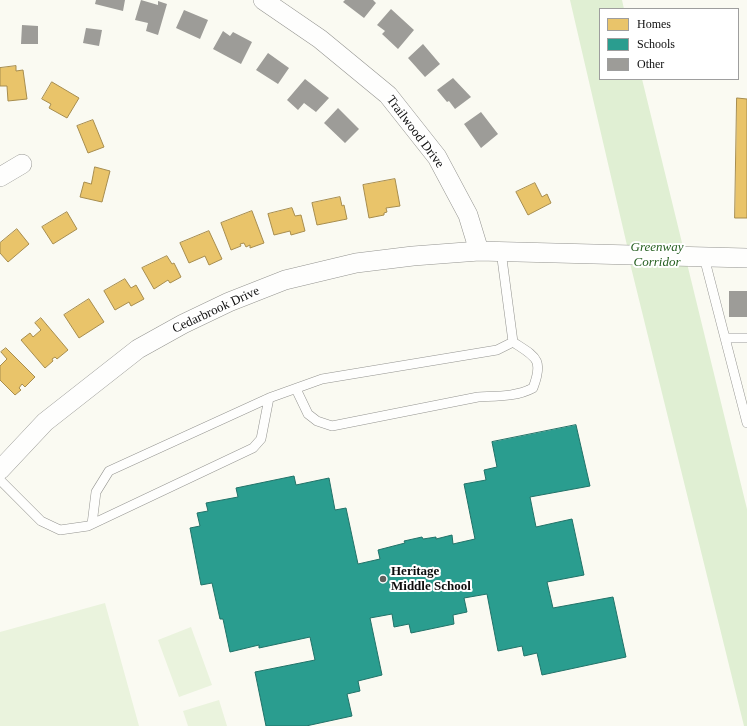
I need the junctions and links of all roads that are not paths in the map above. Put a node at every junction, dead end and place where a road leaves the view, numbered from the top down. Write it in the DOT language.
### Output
graph roads {
  1 [pos="263,0"];
  2 [pos="22,164"];
  3 [pos="0,177"];
  4 [pos="501,251"];
  5 [pos="479,252"];
  6 [pos="704,257"];
  7 [pos="747,258"];
  8 [pos="725,338"];
  9 [pos="747,338"];
  10 [pos="513,342"];
  11 [pos="296,389"];
  12 [pos="269,398"];
  13 [pos="747,423"];
  14 [pos="0,470"];
  15 [pos="0,480"];
  16 [pos="92,524"];
  1 -- 5 [label="street, Trailwood Drive"];
  2 -- 3 [label="street"];
  4 -- 5 [label="street"];
  4 -- 6 [label="street"];
  4 -- 10 [label="lane"];
  5 -- 14 [label="street, Cedarbrook Drive"];
  6 -- 7 [label="street"];
  6 -- 8 [label="lane"];
  8 -- 9 [label="lane"];
  8 -- 13 [label="lane"];
  10 -- 11 [label="lane"];
  10 -- 11 [label="lane"];
  11 -- 12 [label="lane"];
  12 -- 16 [label="lane"];
  12 -- 16 [label="lane"];
  15 -- 16 [label="lane"];
}
